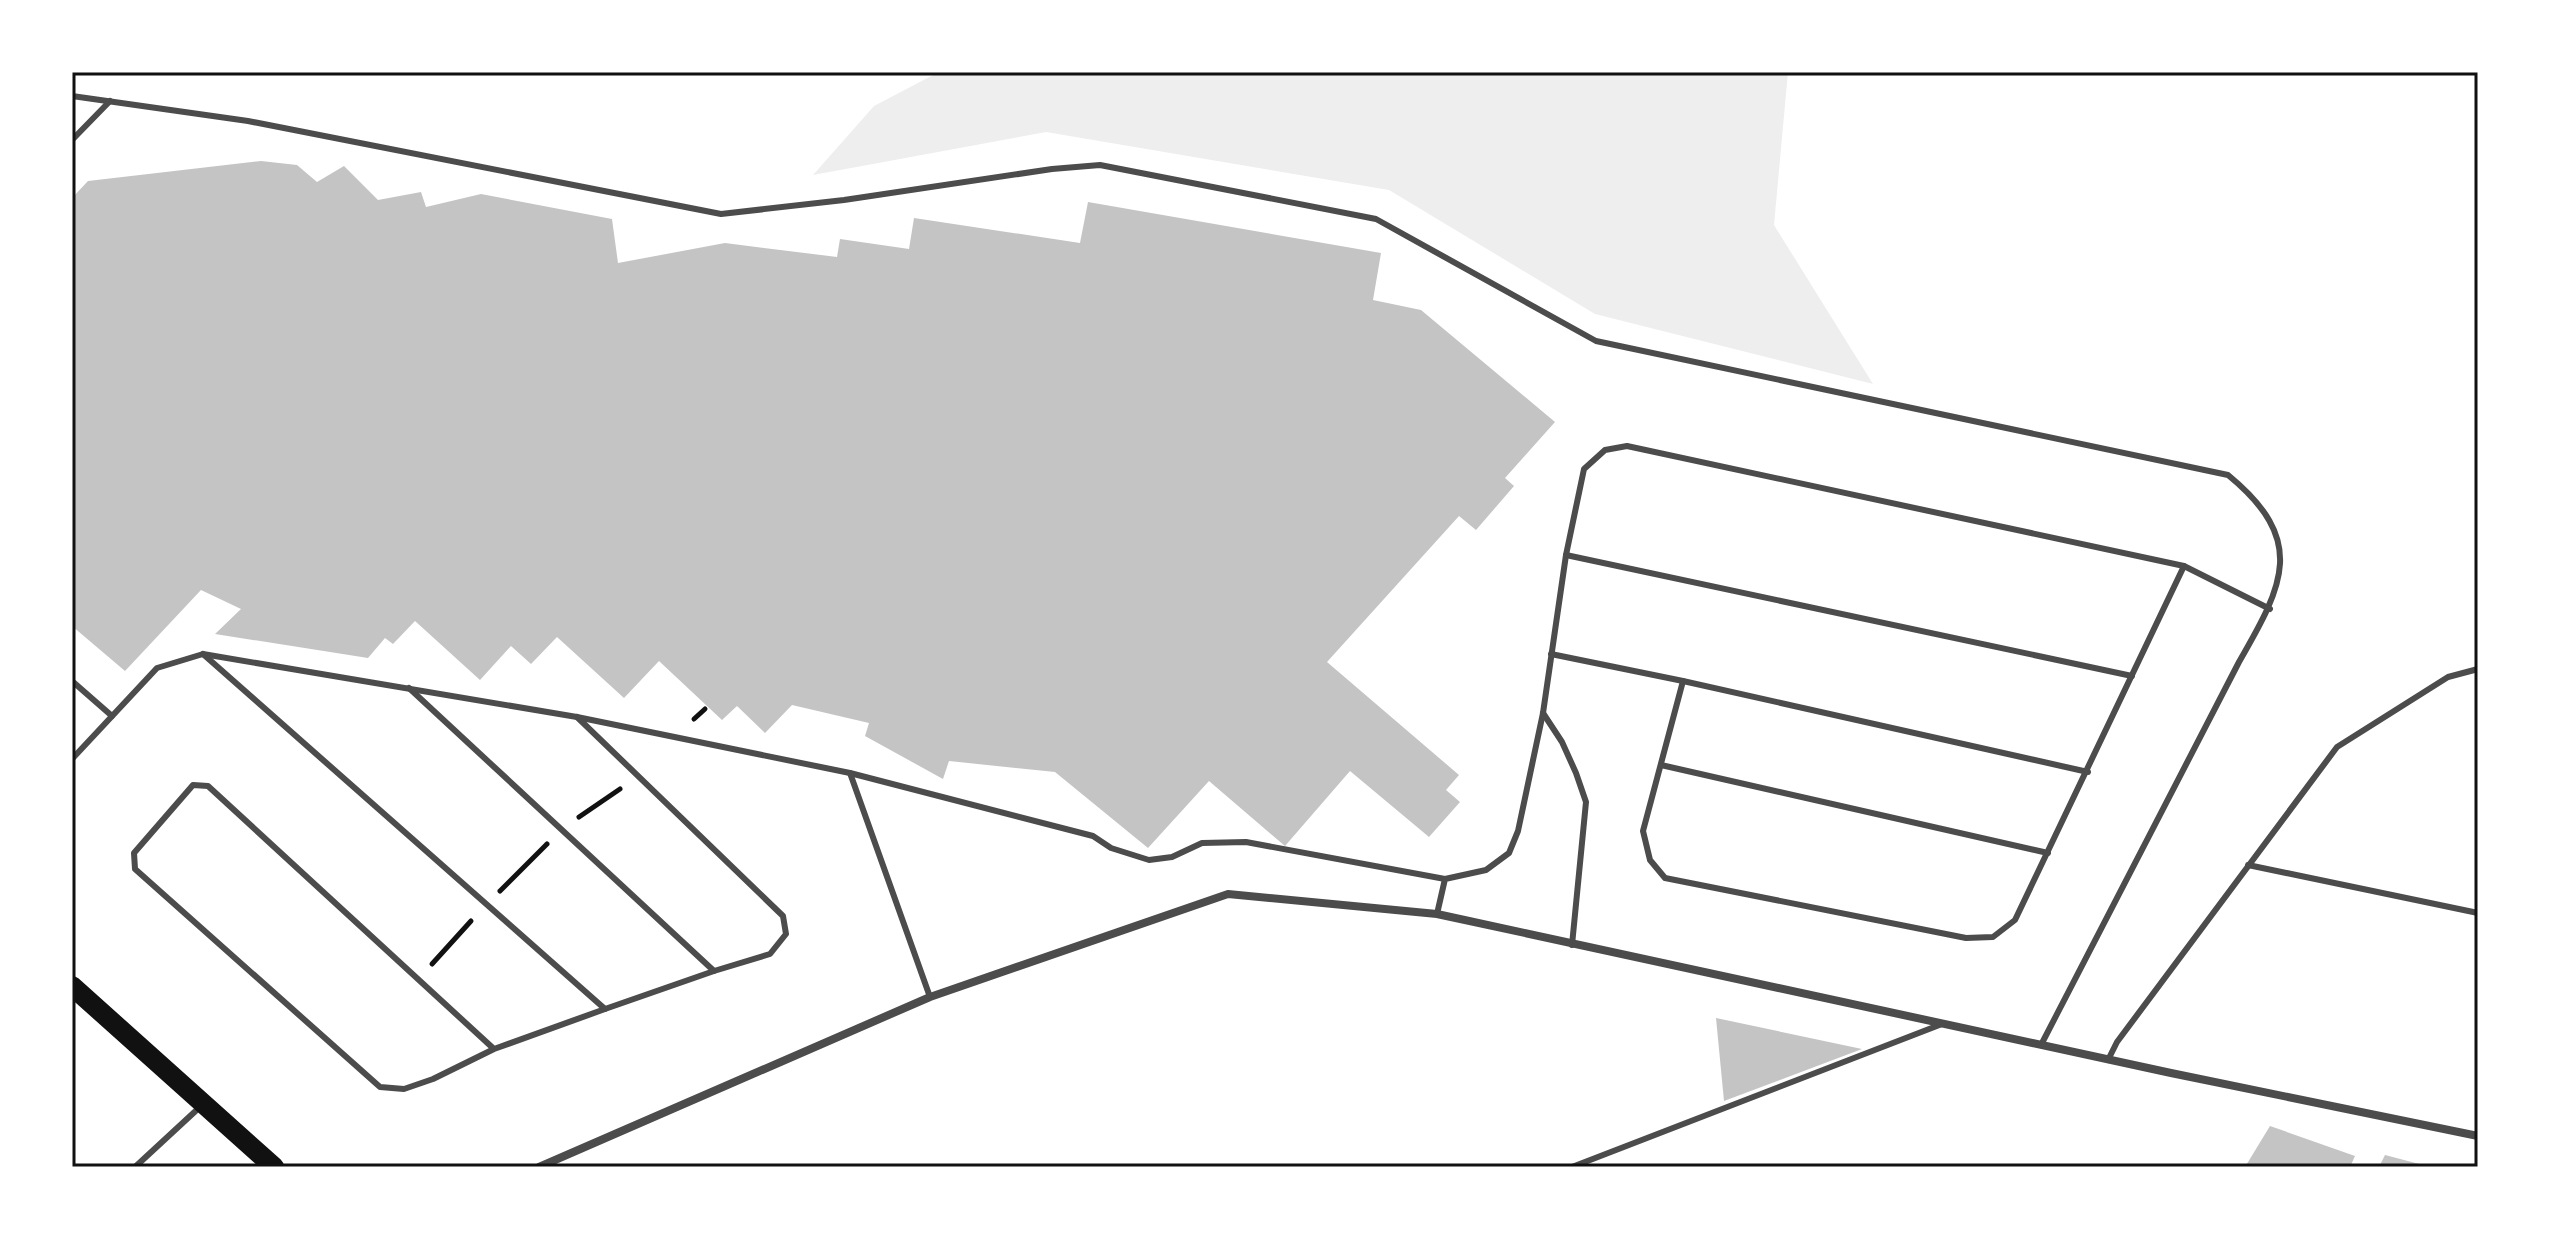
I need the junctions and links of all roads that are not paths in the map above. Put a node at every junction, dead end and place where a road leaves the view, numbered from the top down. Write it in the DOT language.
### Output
graph roads {
  1 [pos="72,96"];
  2 [pos="110,101"];
  3 [pos="72,140"];
  4 [pos="1566,555"];
  5 [pos="2184,566"];
  6 [pos="2270,609"];
  7 [pos="203,654"];
  8 [pos="1551,654"];
  9 [pos="2478,669"];
  10 [pos="2132,676"];
  11 [pos="72,681"];
  12 [pos="1683,681"];
  13 [pos="408,687"];
  14 [pos="1543,713"];
  15 [pos="112,716"];
  16 [pos="577,717"];
  17 [pos="72,759"];
  18 [pos="1661,765"];
  19 [pos="2088,772"];
  20 [pos="850,773"];
  21 [pos="2048,853"];
  22 [pos="2248,865"];
  23 [pos="1445,879"];
  24 [pos="2478,913"];
  25 [pos="1437,914"];
  26 [pos="1572,945"];
  27 [pos="714,971"];
  28 [pos="72,986"];
  29 [pos="930,997"];
  30 [pos="605,1009"];
  31 [pos="1942,1024"];
  32 [pos="2041,1045"];
  33 [pos="494,1049"];
  34 [pos="2108,1060"];
  35 [pos="203,1103"];
  36 [pos="2478,1136"];
  37 [pos="135,1167"];
  38 [pos="274,1167"];
  39 [pos="539,1167"];
  40 [pos="1572,1167"];
  1 -- 2 [label="lane"];
  2 -- 3 [label="lane"];
  2 -- 6 [label="lane"];
  4 -- 5 [label="lane"];
  4 -- 8 [label="lane"];
  4 -- 10 [label="lane"];
  5 -- 6 [label="lane"];
  5 -- 10 [label="lane"];
  6 -- 32 [label="lane"];
  7 -- 13 [label="lane"];
  7 -- 15 [label="lane"];
  7 -- 30 [label="lane"];
  8 -- 12 [label="lane"];
  8 -- 14 [label="lane"];
  9 -- 22 [label="lane"];
  10 -- 19 [label="lane"];
  11 -- 15 [label="lane"];
  12 -- 18 [label="lane"];
  12 -- 19 [label="lane"];
  13 -- 16 [label="lane"];
  13 -- 27 [label="lane"];
  14 -- 23 [label="lane"];
  14 -- 26 [label="lane"];
  15 -- 17 [label="lane"];
  16 -- 20 [label="lane"];
  16 -- 27 [label="lane"];
  18 -- 21 [label="lane"];
  18 -- 21 [label="lane"];
  19 -- 21 [label="lane"];
  20 -- 23 [label="lane"];
  20 -- 29 [label="lane"];
  22 -- 24 [label="lane"];
  22 -- 34 [label="lane"];
  23 -- 25 [label="lane"];
  25 -- 26 [label="street"];
  25 -- 29 [label="street"];
  26 -- 31 [label="street"];
  27 -- 30 [label="lane"];
  28 -- 35 [label="main road"];
  29 -- 39 [label="street"];
  30 -- 33 [label="lane"];
  31 -- 32 [label="street"];
  31 -- 40 [label="lane"];
  32 -- 34 [label="street"];
  33 -- 33 [label="lane"];
  34 -- 36 [label="street"];
  35 -- 37 [label="lane"];
  35 -- 38 [label="main road"];
}
